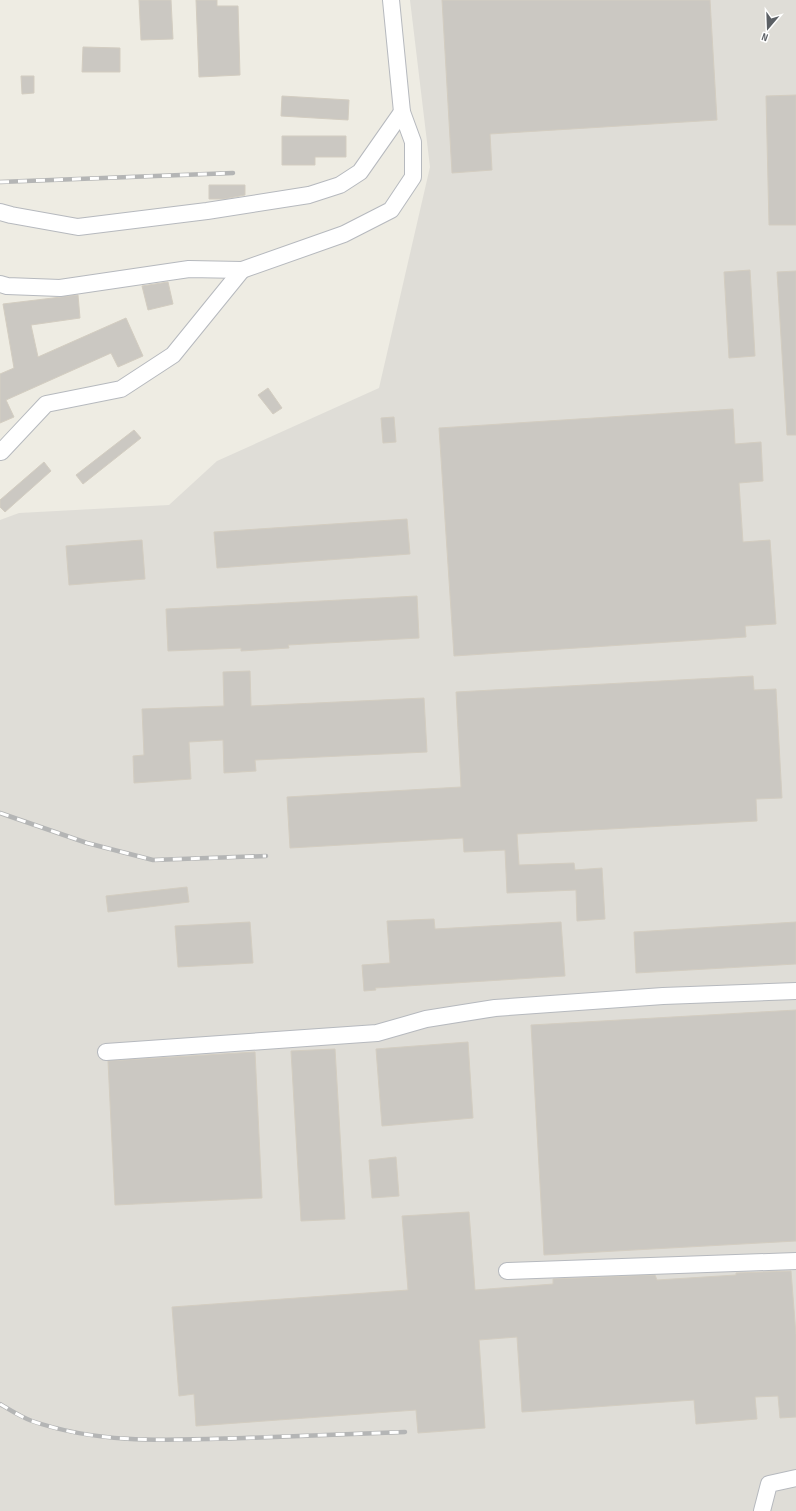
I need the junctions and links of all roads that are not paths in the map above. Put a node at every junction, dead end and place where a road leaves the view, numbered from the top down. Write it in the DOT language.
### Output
graph roads {
  1 [pos="392,0"];
  2 [pos="402,112"];
  3 [pos="0,212"];
  4 [pos="242,270"];
  5 [pos="0,284"];
  6 [pos="1,452"];
  7 [pos="796,991"];
  8 [pos="106,1052"];
  9 [pos="796,1261"];
  10 [pos="507,1270"];
  11 [pos="796,1478"];
  12 [pos="762,1511"];
  1 -- 2 [label="street"];
  2 -- 3 [label="street"];
  2 -- 4 [label="street"];
  4 -- 5 [label="street"];
  4 -- 6 [label="street"];
  7 -- 8 [label="street"];
  9 -- 10 [label="street"];
  11 -- 12 [label="street"];
}
